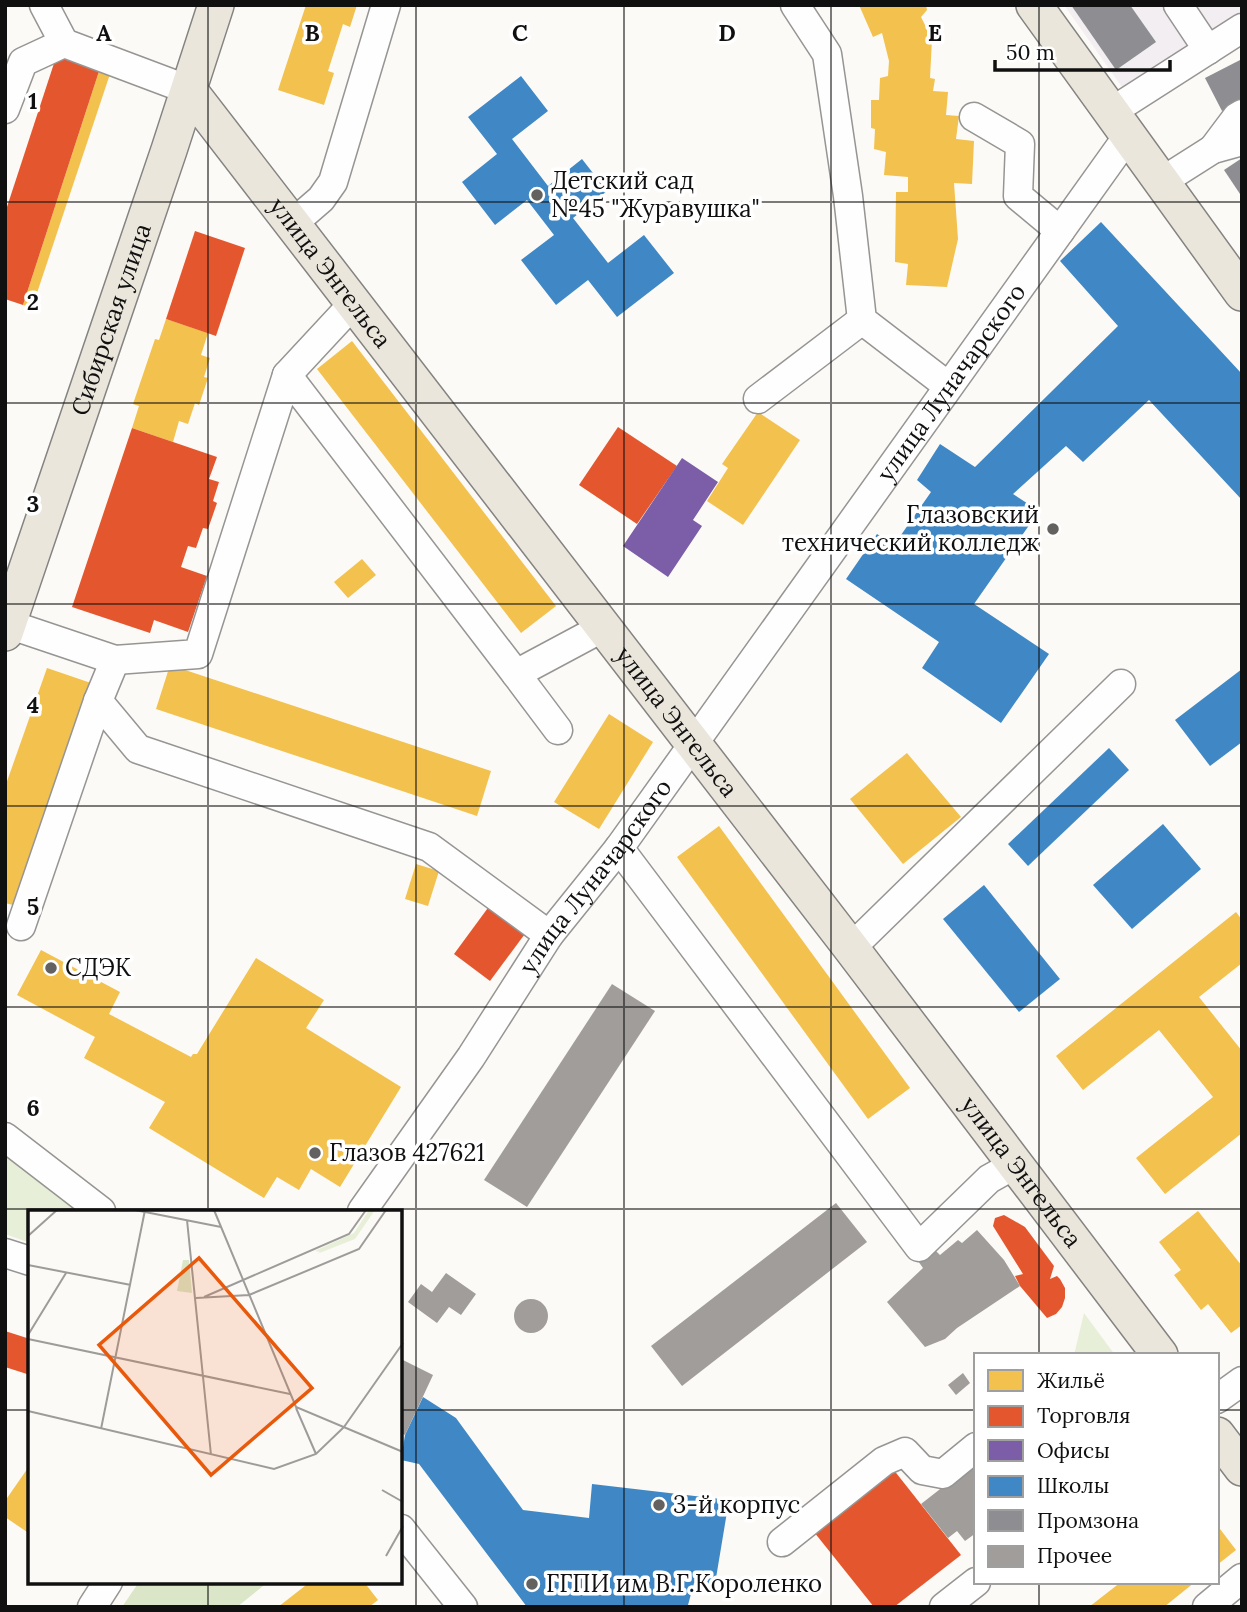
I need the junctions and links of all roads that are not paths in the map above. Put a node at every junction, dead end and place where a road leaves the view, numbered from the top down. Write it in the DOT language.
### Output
graph roads {
  1 [pos="44,5"];
  2 [pos="216,5"];
  3 [pos="386,5"];
  4 [pos="795,5"];
  5 [pos="1034,5"];
  6 [pos="1178,5"];
  7 [pos="1242,28"];
  8 [pos="64,43"];
  9 [pos="1208,50"];
  10 [pos="14,62"];
  11 [pos="189,90"];
  12 [pos="5,109"];
  13 [pos="1242,114"];
  14 [pos="974,117"];
  15 [pos="1119,124"];
  16 [pos="1242,141"];
  17 [pos="1213,149"];
  18 [pos="1161,182"];
  19 [pos="291,225"];
  20 [pos="1060,231"];
  21 [pos="1242,293"];
  22 [pos="352,305"];
  23 [pos="862,320"];
  24 [pos="286,375"];
  25 [pos="948,386"];
  26 [pos="758,399"];
  27 [pos="6,627"];
  28 [pos="602,628"];
  29 [pos="115,660"];
  30 [pos="516,674"];
  31 [pos="1121,684"];
  32 [pos="98,701"];
  33 [pos="558,730"];
  34 [pos="693,743"];
  35 [pos="619,848"];
  36 [pos="21,926"];
  37 [pos="549,935"];
  38 [pos="851,948"];
  39 [pos="5,1137"];
  40 [pos="1014,1165"];
  41 [pos="100,1210"];
  42 [pos="363,1210"];
  43 [pos="5,1253"];
  44 [pos="28,1260"];
  45 [pos="1158,1353"];
  46 [pos="1242,1381"];
  47 [pos="1219,1398"];
  48 [pos="1219,1438"];
  49 [pos="974,1449"];
  50 [pos="1242,1468"];
  51 [pos="402,1530"];
  52 [pos="782,1542"];
  53 [pos="1242,1578"];
  54 [pos="107,1584"];
  55 [pos="974,1584"];
  56 [pos="92,1607"];
  57 [pos="463,1607"];
  58 [pos="944,1607"];
  59 [pos="1207,1607"];
  1 -- 8 [label="street"];
  2 -- 11 [label="main road, Сибирская улица"];
  3 -- 19 [label="street"];
  4 -- 23 [label="street"];
  5 -- 15 [label="main road"];
  6 -- 9 [label="street"];
  7 -- 9 [label="street"];
  8 -- 10 [label="street"];
  8 -- 11 [label="street"];
  9 -- 15 [label="street"];
  10 -- 12 [label="street"];
  11 -- 19 [label="main road, улица Энгельса"];
  11 -- 27 [label="main road, Сибирская улица"];
  13 -- 17 [label="street"];
  14 -- 20 [label="street"];
  15 -- 18 [label="main road"];
  15 -- 20 [label="street, улица Луначарского"];
  16 -- 17 [label="street"];
  17 -- 18 [label="street"];
  18 -- 21 [label="main road"];
  19 -- 22 [label="main road, улица Энгельса"];
  20 -- 25 [label="street, улица Луначарского"];
  22 -- 24 [label="street"];
  22 -- 28 [label="main road, улица Энгельса"];
  23 -- 25 [label="street"];
  23 -- 26 [label="street"];
  24 -- 29 [label="street"];
  24 -- 30 [label="street"];
  25 -- 34 [label="street, улица Луначарского"];
  27 -- 29 [label="street"];
  28 -- 30 [label="street"];
  28 -- 34 [label="main road, улица Энгельса"];
  29 -- 32 [label="street"];
  30 -- 33 [label="street"];
  31 -- 38 [label="street"];
  32 -- 36 [label="street"];
  32 -- 37 [label="street"];
  34 -- 35 [label="street, улица Луначарского"];
  34 -- 38 [label="main road, улица Энгельса"];
  35 -- 37 [label="street, улица Луначарского"];
  35 -- 40 [label="street"];
  37 -- 42 [label="street, улица Луначарского"];
  38 -- 40 [label="main road, улица Энгельса"];
  39 -- 41 [label="street"];
  40 -- 45 [label="main road, улица Энгельса"];
  43 -- 44 [label="street"];
  46 -- 47 [label="street"];
  48 -- 50 [label="main road"];
  49 -- 52 [label="street"];
  51 -- 57 [label="street"];
  53 -- 59 [label="street"];
  54 -- 56 [label="street"];
  55 -- 58 [label="street"];
}
